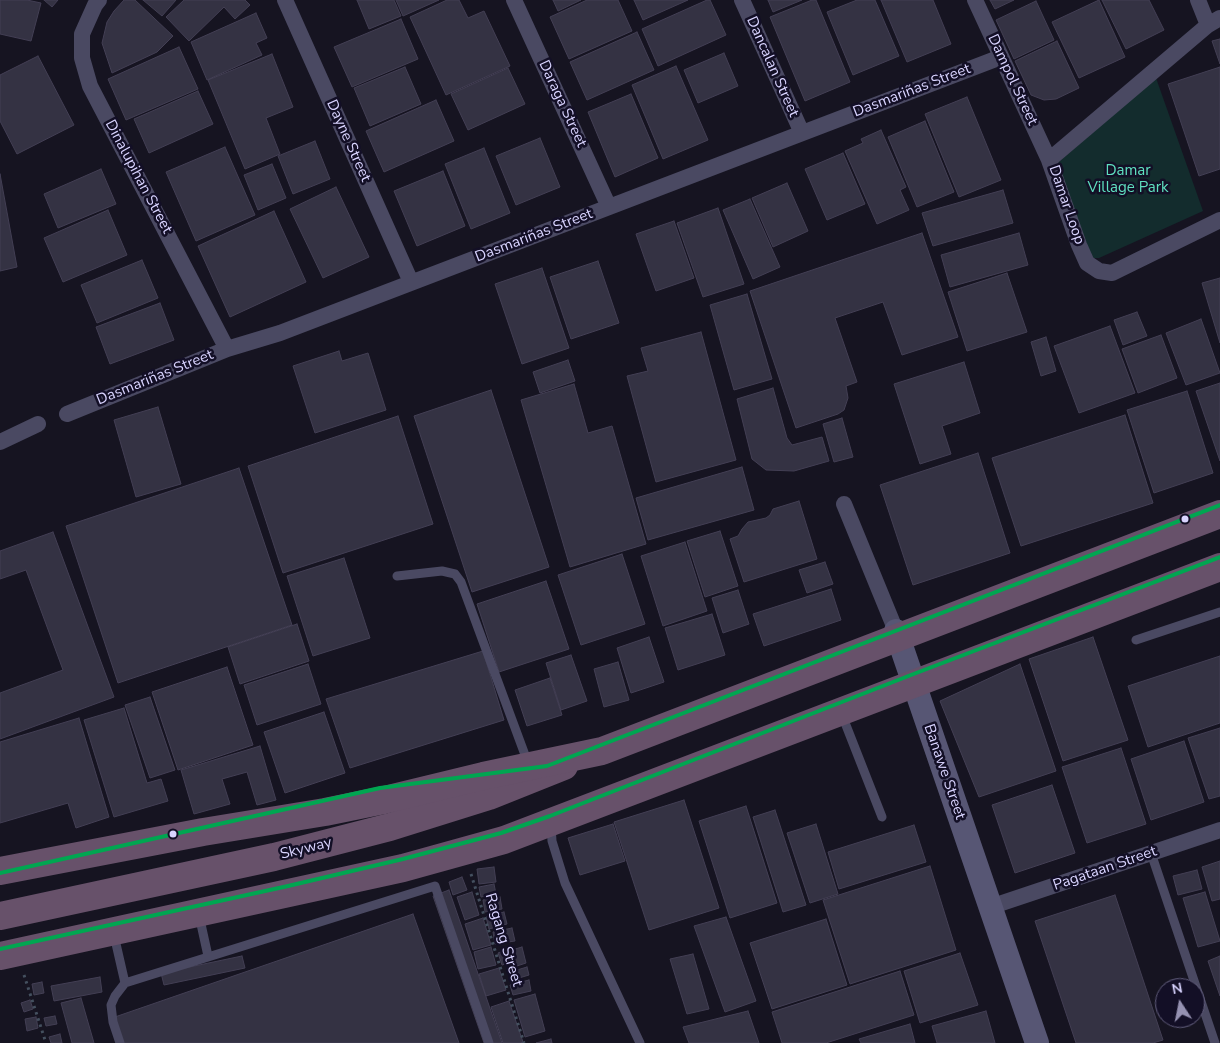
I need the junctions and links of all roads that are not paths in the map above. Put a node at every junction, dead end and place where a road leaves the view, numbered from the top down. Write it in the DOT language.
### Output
graph roads {
  1 [pos="99,0"];
  2 [pos="285,0"];
  3 [pos="514,0"];
  4 [pos="742,0"];
  5 [pos="976,0"];
  6 [pos="1198,0"];
  7 [pos="1214,22"];
  8 [pos="1001,57"];
  9 [pos="802,133"];
  10 [pos="1050,160"];
  11 [pos="609,207"];
  12 [pos="1220,220"];
  13 [pos="411,282"];
  14 [pos="227,349"];
  15 [pos="67,414"];
  16 [pos="38,424"];
  17 [pos="0,442"];
  18 [pos="844,504"];
  19 [pos="1220,514"];
  20 [pos="1220,568"];
  21 [pos="396,576"];
  22 [pos="1220,612"];
  23 [pos="896,631"];
  24 [pos="1136,640"];
  25 [pos="838,703"];
  26 [pos="602,751"];
  27 [pos="530,768"];
  28 [pos="550,816"];
  29 [pos="882,818"];
  30 [pos="1220,830"];
  31 [pos="426,853"];
  32 [pos="85,854"];
  33 [pos="1151,854"];
  34 [pos="0,858"];
  35 [pos="0,871"];
  36 [pos="433,878"];
  37 [pos="197,906"];
  38 [pos="990,907"];
  39 [pos="0,916"];
  40 [pos="112,926"];
  41 [pos="0,956"];
  42 [pos="208,956"];
  43 [pos="125,983"];
  44 [pos="120,1043"];
  45 [pos="489,1043"];
  46 [pos="640,1043"];
  47 [pos="1037,1043"];
  48 [pos="1215,1043"];
  1 -- 14 [label="street, Dinalupihan Street"];
  2 -- 13 [label="street, Dayne Street"];
  3 -- 11 [label="street, Daraga Street"];
  4 -- 9 [label="street, Dancalan Street"];
  5 -- 8 [label="street, Dampol Street"];
  6 -- 7 [label="street"];
  7 -- 10 [label="street, Damar Loop"];
  8 -- 9 [label="street, Dasmariñas Street"];
  8 -- 10 [label="street, Dampol Street"];
  9 -- 11 [label="street, Dasmariñas Street"];
  10 -- 12 [label="street, Damar Loop"];
  11 -- 13 [label="street, Dasmariñas Street"];
  13 -- 14 [label="street, Dasmariñas Street"];
  14 -- 15 [label="street, Dasmariñas Street"];
  16 -- 17 [label="street"];
  18 -- 23 [label="street, Banawe Street"];
  19 -- 26 [label="highway, Skyway, bridge"];
  20 -- 41 [label="highway, bridge"];
  21 -- 27 [label="lane"];
  22 -- 24 [label="lane"];
  23 -- 38 [label="main road, Banawe Street"];
  25 -- 29 [label="lane"];
  26 -- 32 [label="highway, Skyway, bridge"];
  26 -- 39 [label="highway, Skyway, bridge"];
  28 -- 46 [label="lane"];
  30 -- 33 [label="street, Pagataan Street"];
  31 -- 36 [label="lane"];
  32 -- 34 [label="highway, bridge"];
  32 -- 35 [label="highway, Skyway, bridge"];
  33 -- 38 [label="street, Pagataan Street"];
  33 -- 48 [label="lane"];
  36 -- 42 [label="lane"];
  36 -- 45 [label="lane"];
  37 -- 42 [label="lane"];
  38 -- 47 [label="main road, Banawe Street"];
  40 -- 43 [label="lane"];
  42 -- 43 [label="lane"];
  43 -- 44 [label="lane"];
}
